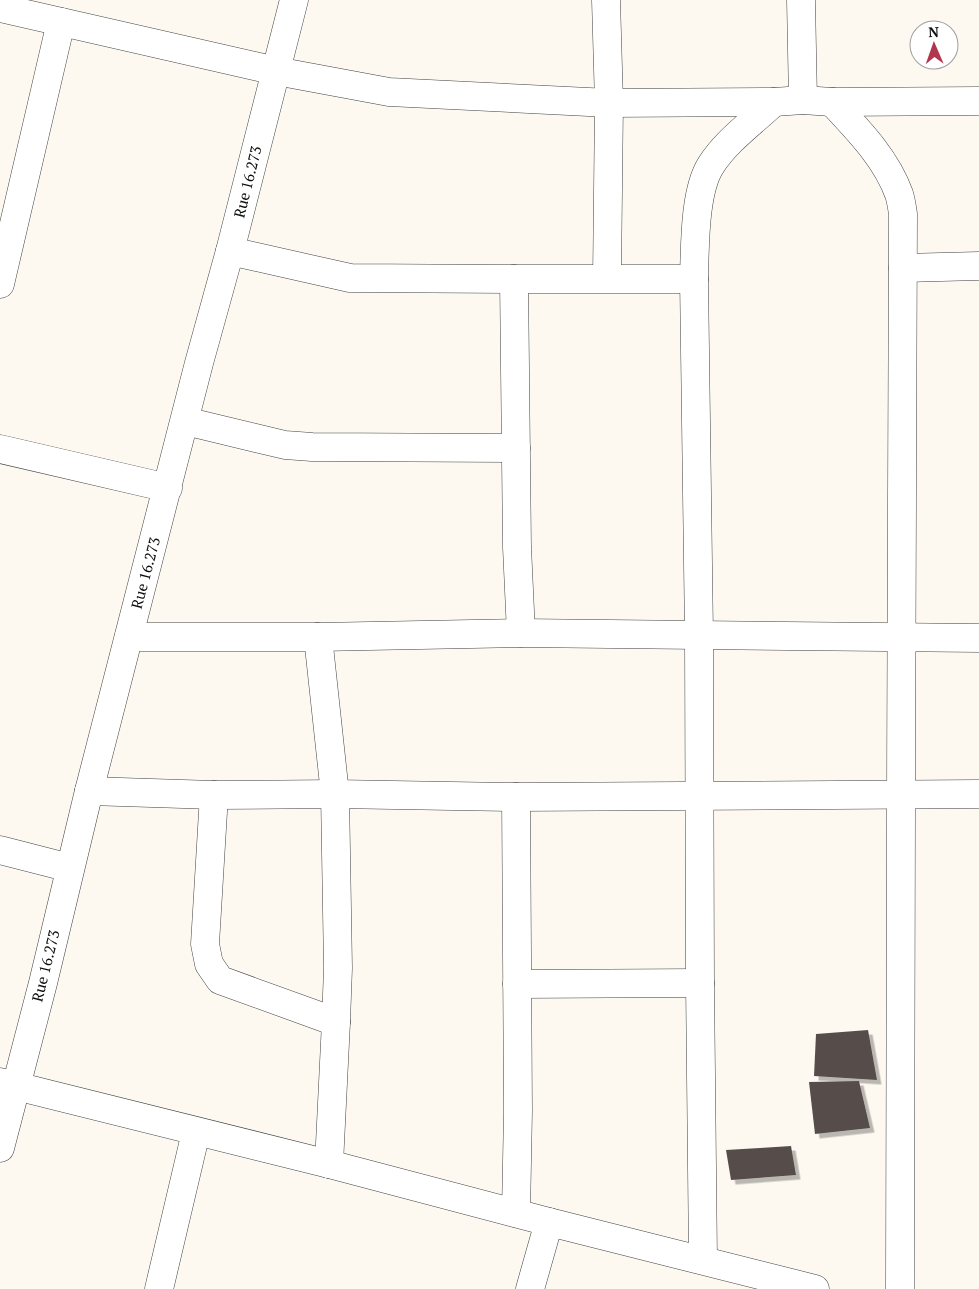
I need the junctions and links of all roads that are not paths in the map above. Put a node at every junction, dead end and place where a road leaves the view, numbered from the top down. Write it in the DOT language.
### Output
graph roads {
  1 [pos="294,0"];
  2 [pos="606,0"];
  3 [pos="801,0"];
  4 [pos="0,8"];
  5 [pos="62,22"];
  6 [pos="276,71"];
  7 [pos="803,100"];
  8 [pos="979,101"];
  9 [pos="609,102"];
  10 [pos="774,102"];
  11 [pos="832,102"];
  12 [pos="7,226"];
  13 [pos="230,251"];
  14 [pos="979,266"];
  15 [pos="903,268"];
  16 [pos="607,278"];
  17 [pos="514,279"];
  18 [pos="694,279"];
  19 [pos="0,284"];
  20 [pos="185,421"];
  21 [pos="0,448"];
  22 [pos="516,448"];
  23 [pos="168,488"];
  24 [pos="521,633"];
  25 [pos="700,635"];
  26 [pos="129,637"];
  27 [pos="318,637"];
  28 [pos="900,638"];
  29 [pos="979,638"];
  30 [pos="89,791"];
  31 [pos="335,794"];
  32 [pos="979,794"];
  33 [pos="214,795"];
  34 [pos="902,795"];
  35 [pos="699,796"];
  36 [pos="516,797"];
  37 [pos="0,850"];
  38 [pos="70,868"];
  39 [pos="700,983"];
  40 [pos="517,984"];
  41 [pos="336,1022"];
  42 [pos="8,1084"];
  43 [pos="196,1132"];
  44 [pos="0,1148"];
  45 [pos="329,1164"];
  46 [pos="516,1213"];
  47 [pos="549,1222"];
  48 [pos="703,1260"];
  49 [pos="745,1280"];
  50 [pos="159,1289"];
  51 [pos="530,1289"];
  52 [pos="815,1289"];
  53 [pos="900,1289"];
  1 -- 6 [label="street, Rue 16.273"];
  2 -- 9 [label="street"];
  3 -- 7 [label="street"];
  4 -- 5 [label="street"];
  5 -- 6 [label="street"];
  5 -- 12 [label="street"];
  6 -- 9 [label="street"];
  6 -- 13 [label="street, Rue 16.273"];
  7 -- 10 [label="street"];
  7 -- 11 [label="street"];
  8 -- 11 [label="street"];
  9 -- 10 [label="street"];
  9 -- 16 [label="street"];
  10 -- 18 [label="street"];
  11 -- 15 [label="street"];
  12 -- 19 [label="street"];
  13 -- 17 [label="street"];
  13 -- 20 [label="street, Rue 16.273"];
  14 -- 15 [label="street"];
  15 -- 28 [label="street"];
  16 -- 17 [label="street"];
  16 -- 18 [label="street"];
  17 -- 22 [label="street"];
  18 -- 25 [label="street"];
  20 -- 22 [label="street"];
  20 -- 23 [label="street, Rue 16.273"];
  21 -- 23 [label="street"];
  22 -- 24 [label="street"];
  23 -- 26 [label="street, Rue 16.273"];
  24 -- 25 [label="street"];
  24 -- 27 [label="street"];
  25 -- 28 [label="street"];
  25 -- 35 [label="street"];
  26 -- 27 [label="street"];
  26 -- 30 [label="street, Rue 16.273"];
  27 -- 31 [label="street"];
  28 -- 29 [label="street"];
  28 -- 34 [label="street"];
  30 -- 33 [label="street"];
  30 -- 38 [label="street, Rue 16.273"];
  31 -- 33 [label="street"];
  31 -- 36 [label="street"];
  31 -- 41 [label="street"];
  32 -- 34 [label="street"];
  33 -- 41 [label="street"];
  34 -- 35 [label="street"];
  34 -- 53 [label="street"];
  35 -- 36 [label="street"];
  35 -- 39 [label="street"];
  36 -- 40 [label="street"];
  37 -- 38 [label="street"];
  38 -- 42 [label="street, Rue 16.273"];
  39 -- 40 [label="street"];
  39 -- 48 [label="street"];
  40 -- 46 [label="street"];
  41 -- 45 [label="street"];
  42 -- 43 [label="street"];
  42 -- 44 [label="street, Rue 16.273"];
  43 -- 45 [label="street"];
  43 -- 50 [label="street"];
  45 -- 46 [label="street"];
  46 -- 47 [label="street"];
  47 -- 48 [label="street"];
  47 -- 51 [label="street"];
  48 -- 49 [label="street"];
  49 -- 52 [label="street"];
}
